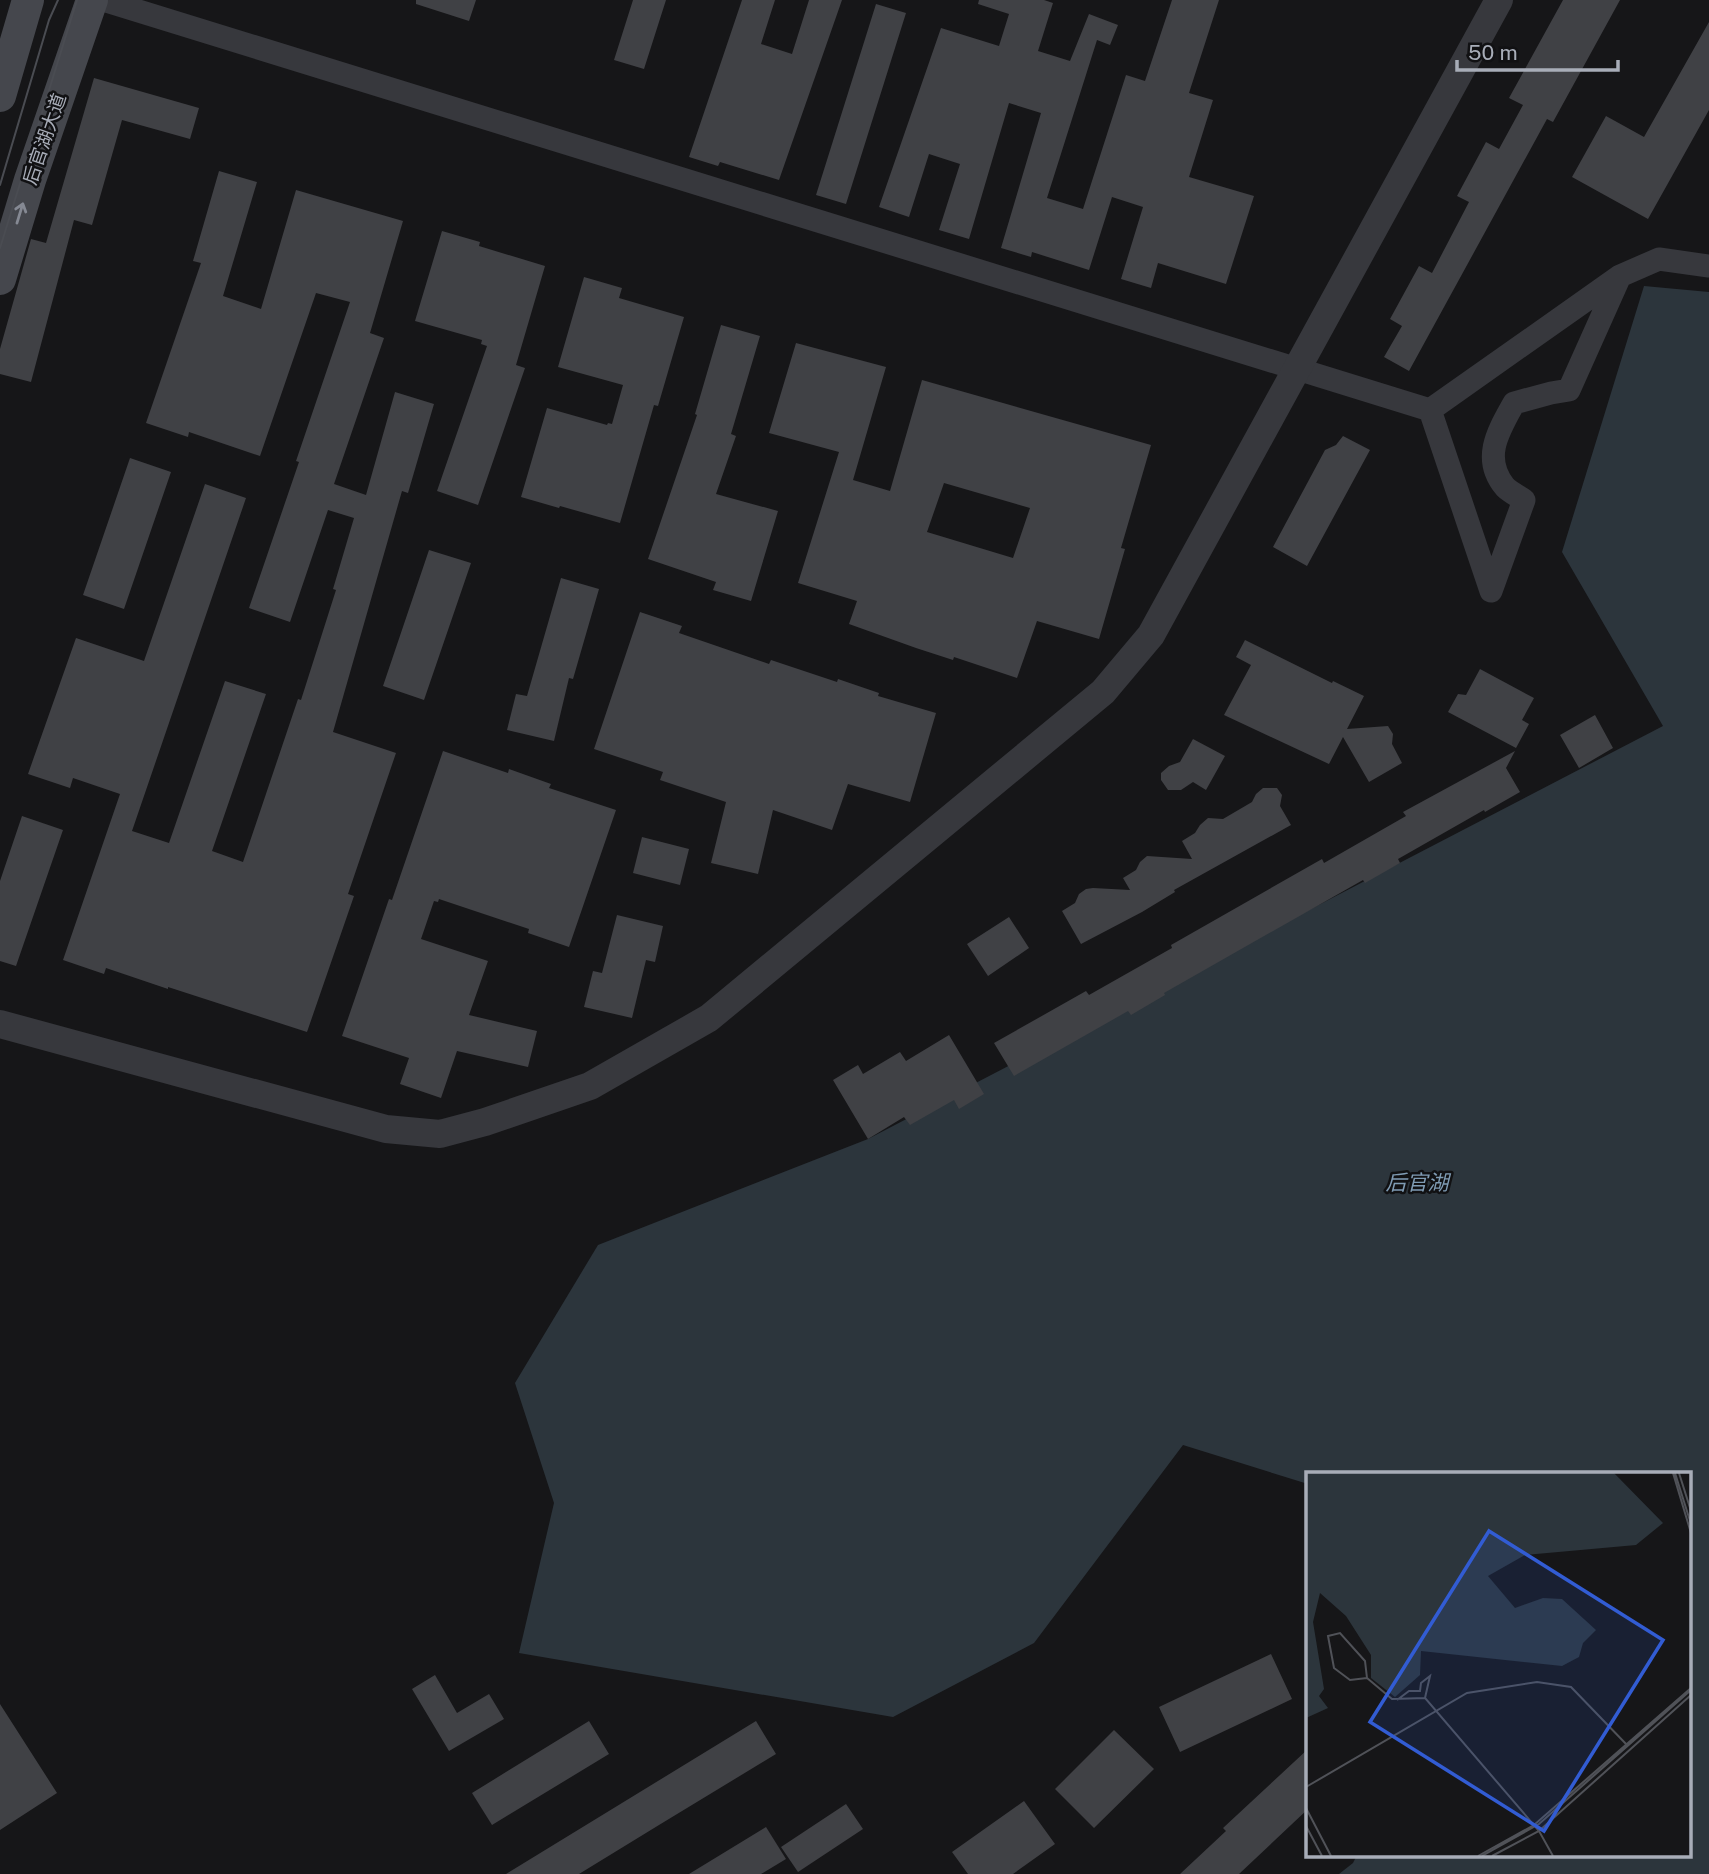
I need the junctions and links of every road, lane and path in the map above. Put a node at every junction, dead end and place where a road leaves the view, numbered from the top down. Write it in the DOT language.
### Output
graph roads {
  1 [pos="28,0"];
  2 [pos="92,0"];
  3 [pos="103,0"];
  4 [pos="1499,0"];
  5 [pos="0,96"];
  6 [pos="1709,267"];
  7 [pos="1620,276"];
  8 [pos="0,279"];
  9 [pos="1298,369"];
  10 [pos="1430,410"];
  11 [pos="0,1024"];
  1 -- 5 [label="main road"];
  8 -- 2 [label="main road, 后官湖大道, one-way"];
  3 -- 9 [label="street"];
  4 -- 9 [label="street"];
  6 -- 7 [label="street"];
  7 -- 10 [label="street"];
  7 -- 10 [label="street"];
  9 -- 10 [label="street"];
  9 -- 11 [label="street"];
}
